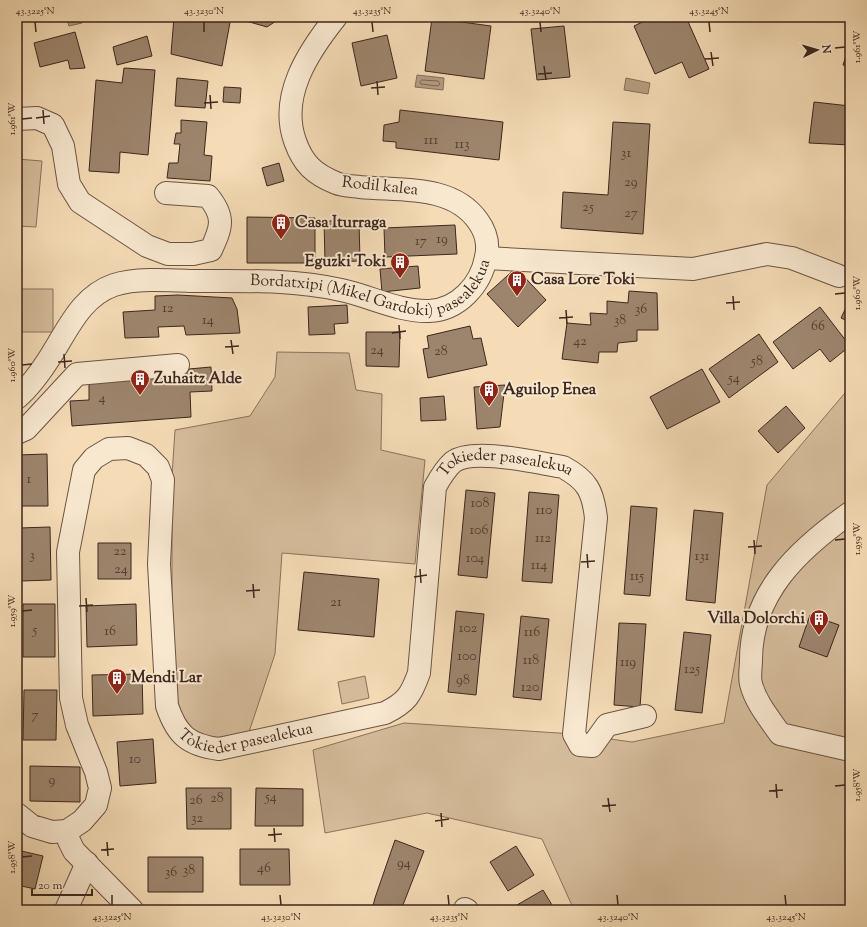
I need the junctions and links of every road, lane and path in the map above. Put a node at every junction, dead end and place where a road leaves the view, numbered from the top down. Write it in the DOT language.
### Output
graph roads {
  1 [pos="336,17"];
  2 [pos="17,119"];
  3 [pos="166,193"];
  4 [pos="486,258"];
  5 [pos="839,276"];
  6 [pos="178,364"];
  7 [pos="17,398"];
  8 [pos="17,433"];
  9 [pos="850,513"];
  10 [pos="645,716"];
  11 [pos="850,750"];
  12 [pos="17,814"];
  13 [pos="67,832"];
  14 [pos="86,864"];
  15 [pos="66,910"];
  16 [pos="132,910"];
  1 -- 4 [label="street, Rodil kalea"];
  2 -- 3 [label="street"];
  4 -- 5 [label="street, Bordatxipi (Mikel Gardoki) pasealekua"];
  4 -- 7 [label="street, Bordatxipi (Mikel Gardoki) pasealekua"];
  6 -- 8 [label="street"];
  9 -- 11 [label="street"];
  10 -- 13 [label="street, Tokieder pasealekua"];
  12 -- 13 [label="street"];
  13 -- 14 [label="street"];
  14 -- 15 [label="street"];
  14 -- 16 [label="street"];
}
